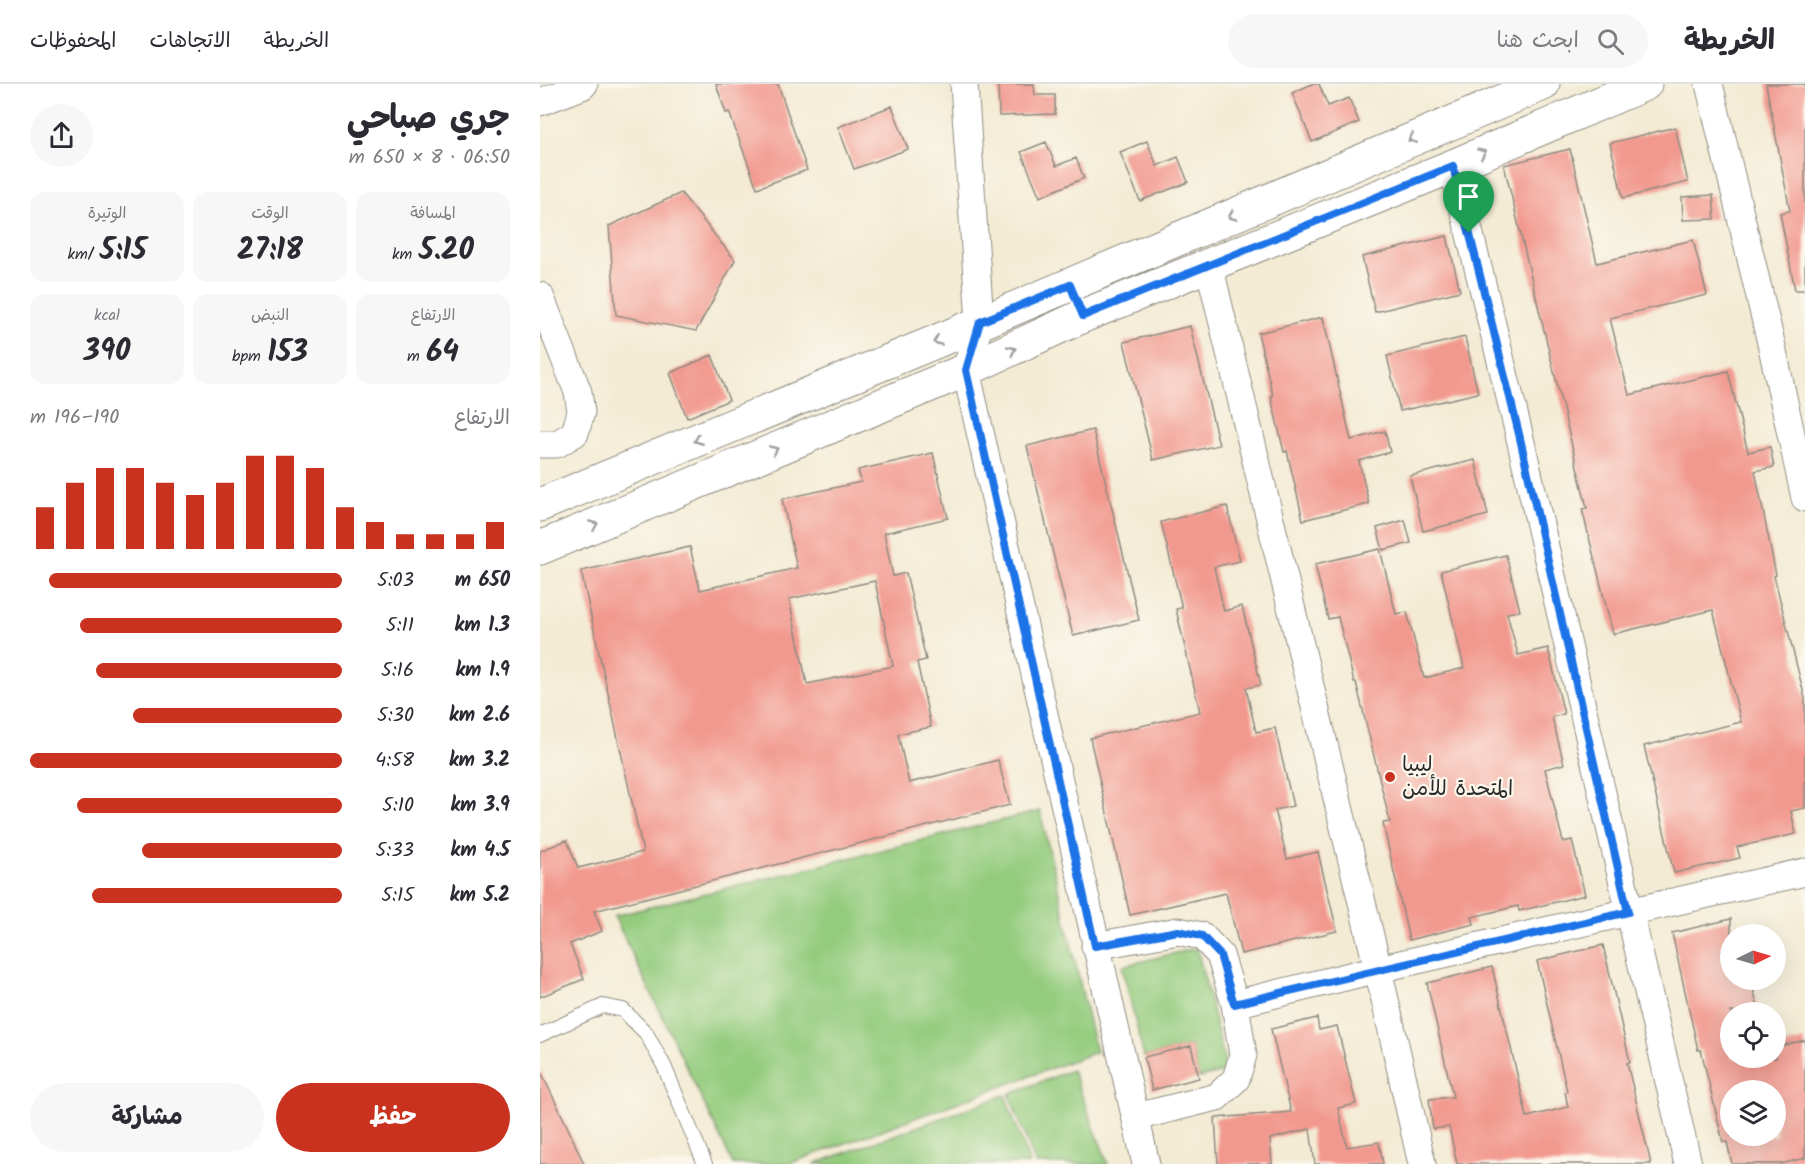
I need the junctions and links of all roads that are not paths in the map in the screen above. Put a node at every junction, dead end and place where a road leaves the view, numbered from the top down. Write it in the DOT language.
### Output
graph roads {
  1 [pos="584,84"];
  2 [pos="964,84"];
  3 [pos="1543,84"];
  4 [pos="1645,84"];
  5 [pos="1709,84"];
  6 [pos="540,102"];
  7 [pos="1453,166"];
  8 [pos="1209,265"];
  9 [pos="1070,285"];
  10 [pos="540,296"];
  11 [pos="1083,316"];
  12 [pos="980,322"];
  13 [pos="966,370"];
  14 [pos="540,444"];
  15 [pos="1805,498"];
  16 [pos="540,505"];
  17 [pos="540,548"];
  18 [pos="1805,872"];
  19 [pos="1628,912"];
  20 [pos="1095,946"];
  21 [pos="1378,969"];
  22 [pos="1234,1004"];
  23 [pos="540,1035"];
  24 [pos="1136,1117"];
  25 [pos="705,1164"];
  26 [pos="1146,1164"];
  27 [pos="1422,1164"];
  28 [pos="1688,1164"];
  1 -- 6 [label="street"];
  2 -- 12 [label="street"];
  3 -- 9 [label="street, one-way"];
  7 -- 4 [label="street, one-way"];
  5 -- 15 [label="street"];
  7 -- 8 [label="street"];
  7 -- 19 [label="street"];
  8 -- 11 [label="street"];
  8 -- 21 [label="street"];
  9 -- 11 [label="street"];
  9 -- 12 [label="street"];
  10 -- 14 [label="street"];
  13 -- 11 [label="street, one-way"];
  12 -- 13 [label="street"];
  12 -- 16 [label="street, one-way"];
  17 -- 13 [label="street, one-way"];
  13 -- 20 [label="street"];
  18 -- 19 [label="street"];
  19 -- 21 [label="street"];
  19 -- 28 [label="street"];
  20 -- 22 [label="street"];
  20 -- 24 [label="street"];
  21 -- 22 [label="street"];
  21 -- 27 [label="street"];
  22 -- 24 [label="street"];
  23 -- 25 [label="lane"];
  24 -- 26 [label="street"];
}
